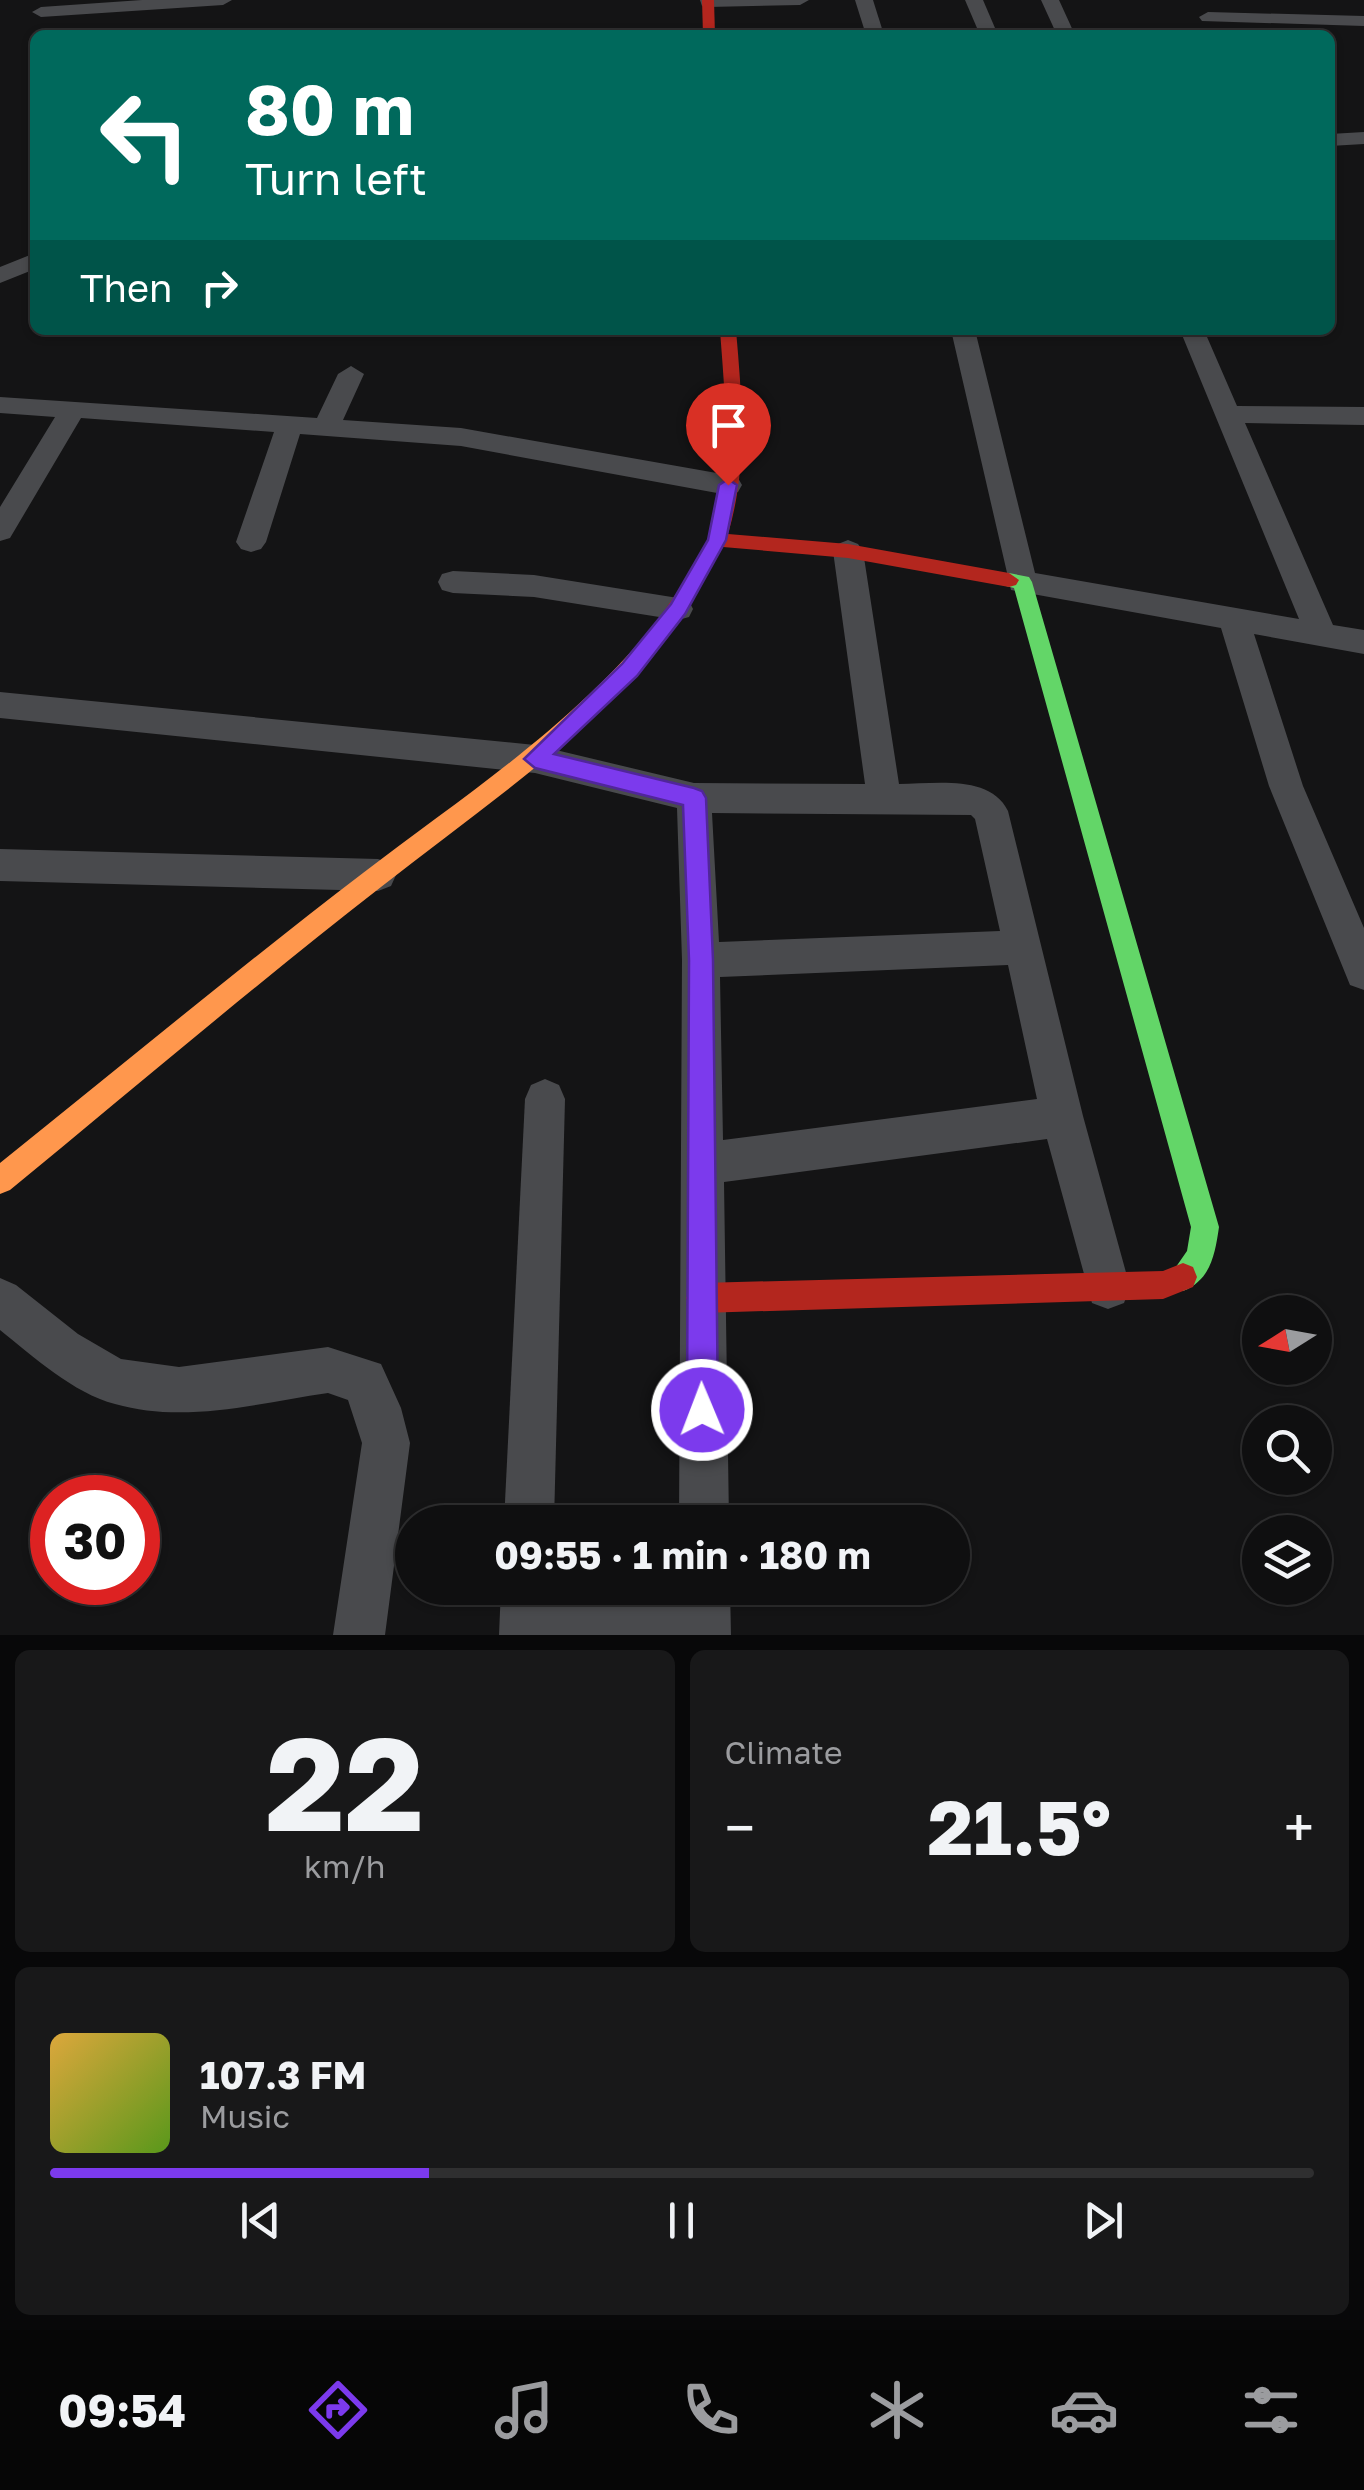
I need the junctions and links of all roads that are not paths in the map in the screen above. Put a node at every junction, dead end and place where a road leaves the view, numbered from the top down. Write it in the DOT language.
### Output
graph roads {
  1 [pos="223,0"];
  2 [pos="800,0"];
  3 [pos="864,0"];
  4 [pos="974,0"];
  5 [pos="1050,0"];
  6 [pos="708,1"];
  7 [pos="1204,8"];
  8 [pos="40,12"];
  9 [pos="1364,20"];
  10 [pos="709,30"];
  11 [pos="873,30"];
  12 [pos="987,30"];
  13 [pos="1064,30"];
  14 [pos="1364,138"];
  15 [pos="1335,140"];
  16 [pos="30,262"];
  17 [pos="0,276"];
  18 [pos="30,287"];
  19 [pos="0,288"];
  20 [pos="728,335"];
  21 [pos="964,335"];
  22 [pos="1194,335"];
  23 [pos="352,374"];
  24 [pos="0,405"];
  25 [pos="73,409"];
  26 [pos="1226,414"];
  27 [pos="1364,416"];
  28 [pos="290,425"];
  29 [pos="326,428"];
  30 [pos="728,485"];
  31 [pos="0,531"];
  32 [pos="717,540"];
  33 [pos="251,542"];
  34 [pos="848,551"];
  35 [pos="453,582"];
  36 [pos="1022,582"];
  37 [pos="678,609"];
  38 [pos="1233,618"];
  39 [pos="1320,631"];
  40 [pos="1364,642"];
  41 [pos="0,705"];
  42 [pos="535,759"];
  43 [pos="884,796"];
  44 [pos="694,798"];
  45 [pos="0,865"];
  46 [pos="378,876"];
  47 [pos="1024,947"];
  48 [pos="701,960"];
  49 [pos="1364,972"];
  50 [pos="545,1099"];
  51 [pos="1062,1116"];
  52 [pos="701,1164"];
  53 [pos="0,1180"];
  54 [pos="1108,1287"];
  55 [pos="701,1298"];
  56 [pos="0,1301"];
  57 [pos="530,1505"];
  58 [pos="704,1505"];
  59 [pos="526,1614"];
  60 [pos="705,1618"];
  61 [pos="359,1635"];
  1 -- 8 [label="street"];
  2 -- 6 [label="street"];
  3 -- 11 [label="street"];
  4 -- 12 [label="street"];
  5 -- 13 [label="street"];
  6 -- 10 [label="main road"];
  7 -- 9 [label="street"];
  14 -- 15 [label="street"];
  16 -- 17 [label="street"];
  18 -- 19 [label="street"];
  20 -- 30 [label="main road"];
  21 -- 36 [label="street"];
  22 -- 26 [label="street"];
  23 -- 29 [label="street"];
  24 -- 25 [label="street"];
  25 -- 28 [label="street"];
  25 -- 31 [label="street"];
  26 -- 27 [label="street"];
  26 -- 39 [label="street"];
  28 -- 29 [label="street"];
  28 -- 33 [label="street"];
  29 -- 30 [label="street"];
  30 -- 32 [label="main road"];
  32 -- 34 [label="main road"];
  32 -- 37 [label="main road"];
  34 -- 36 [label="main road"];
  34 -- 43 [label="street"];
  35 -- 37 [label="street"];
  36 -- 38 [label="street"];
  36 -- 54 [label="main road"];
  37 -- 42 [label="main road"];
  38 -- 39 [label="street"];
  38 -- 49 [label="street"];
  39 -- 40 [label="street"];
  41 -- 42 [label="street"];
  42 -- 44 [label="street"];
  42 -- 46 [label="main road"];
  43 -- 44 [label="street"];
  43 -- 47 [label="street"];
  44 -- 48 [label="street"];
  45 -- 46 [label="street"];
  46 -- 53 [label="main road"];
  47 -- 48 [label="street"];
  47 -- 51 [label="street"];
  48 -- 52 [label="street"];
  50 -- 57 [label="street"];
  51 -- 52 [label="street"];
  51 -- 54 [label="street"];
  52 -- 55 [label="street"];
  54 -- 55 [label="main road"];
  55 -- 58 [label="street"];
  56 -- 61 [label="street"];
  59 -- 60 [label="street"];
}
